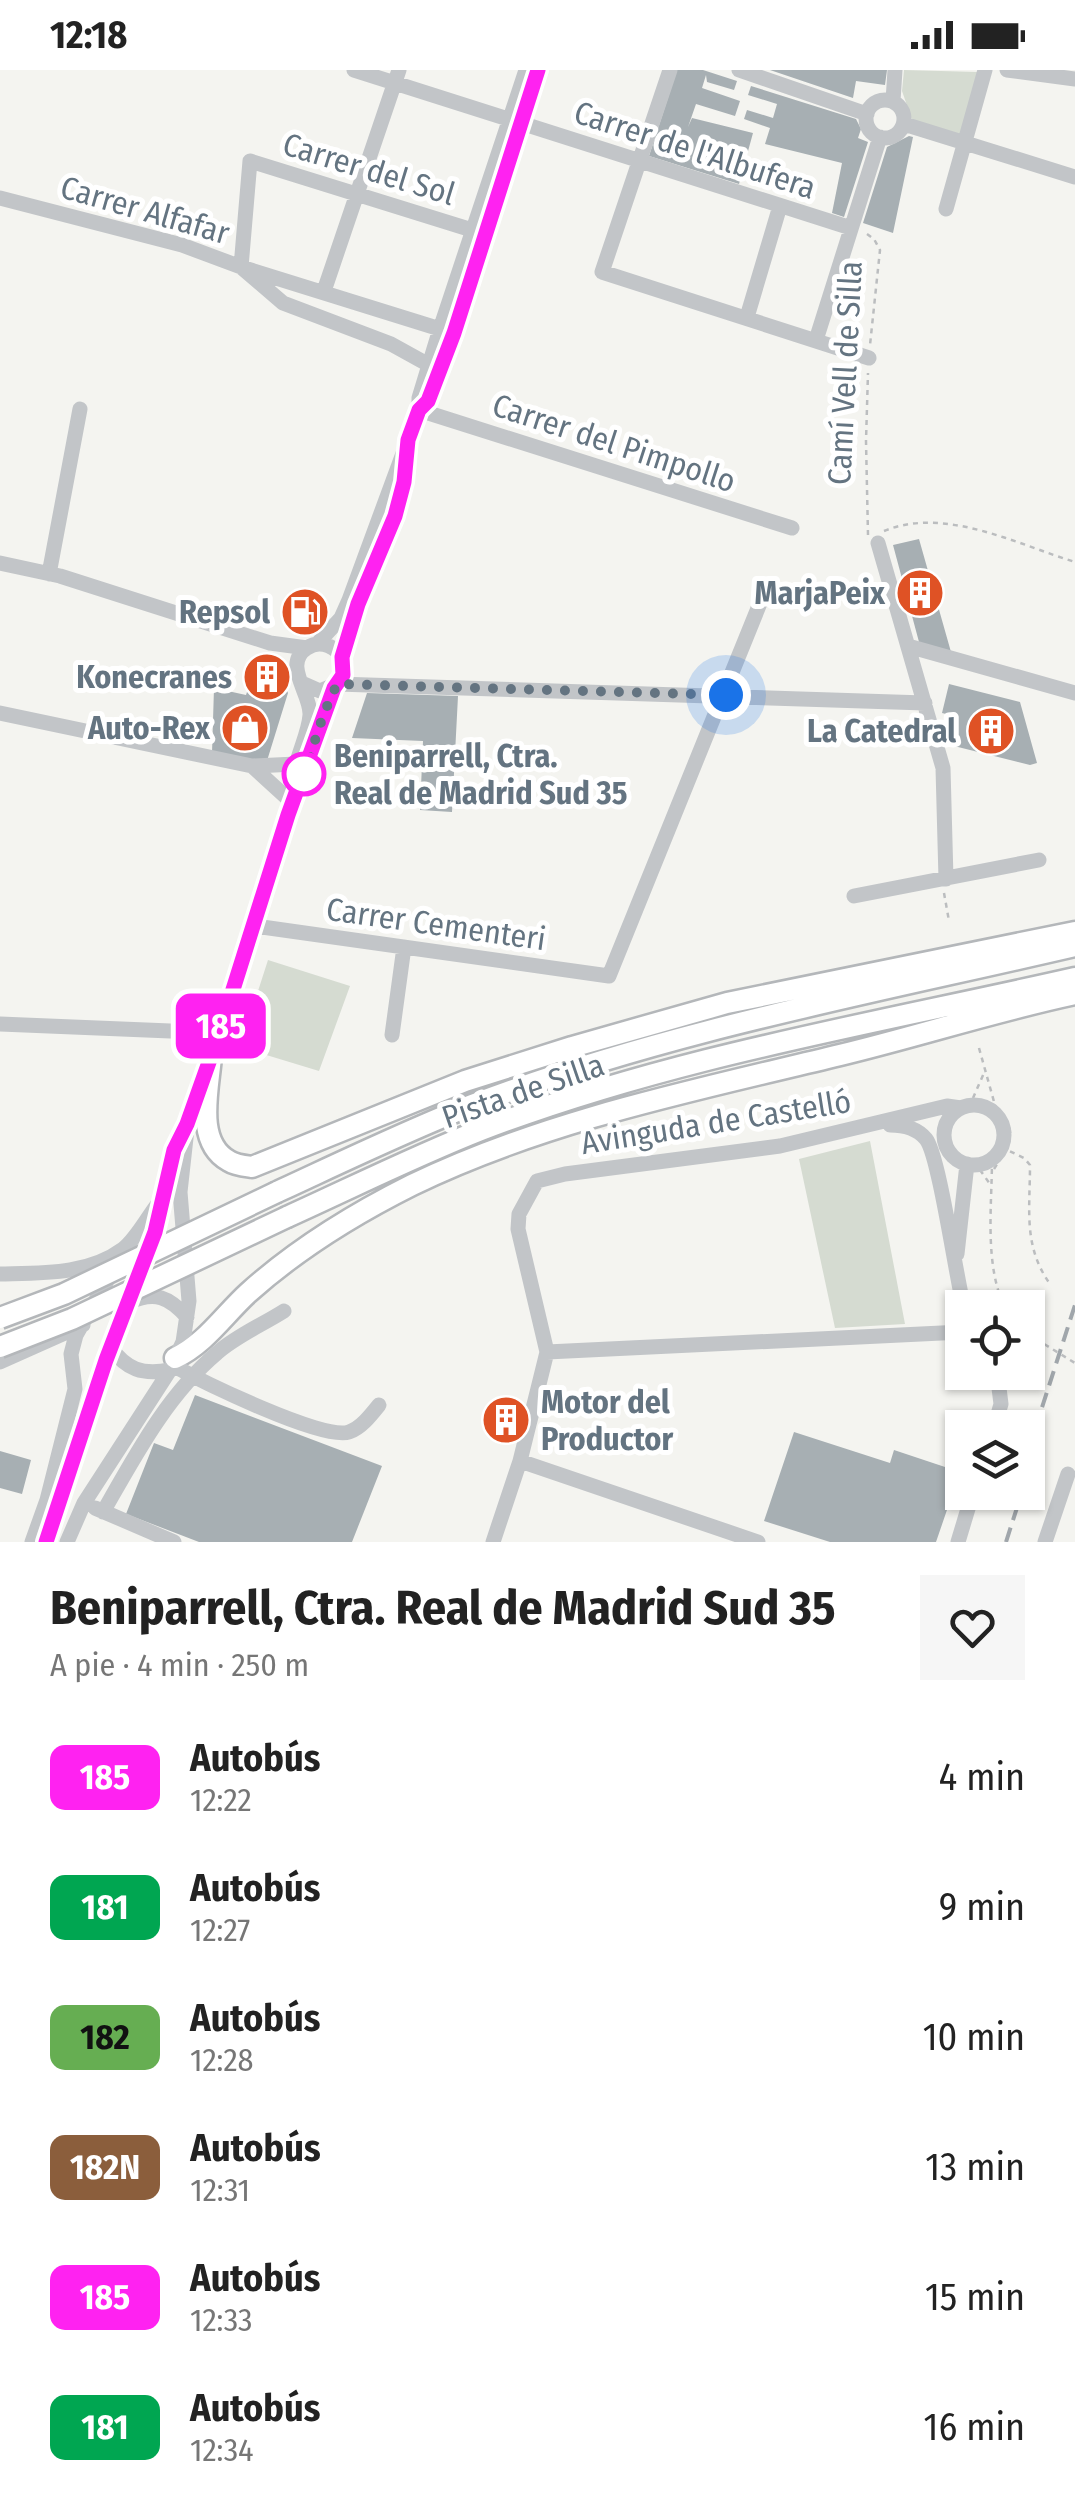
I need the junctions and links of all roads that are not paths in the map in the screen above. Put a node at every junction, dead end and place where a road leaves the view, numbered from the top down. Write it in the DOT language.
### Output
graph roads {
  1 [pos="354,70"];
  2 [pos="526,70"];
  3 [pos="538,70"];
  4 [pos="670,70"];
  5 [pos="739,70"];
  6 [pos="895,70"];
  7 [pos="986,70"];
  8 [pos="1008,70"];
  9 [pos="397,76"];
  10 [pos="1075,80"];
  11 [pos="892,101"];
  12 [pos="867,114"];
  13 [pos="516,122"];
  14 [pos="904,124"];
  15 [pos="880,137"];
  16 [pos="966,143"];
  17 [pos="639,162"];
  18 [pos="1075,178"];
  19 [pos="357,194"];
  20 [pos="0,198"];
  21 [pos="780,206"];
  22 [pos="946,209"];
  23 [pos="851,228"];
  24 [pos="472,230"];
  25 [pos="480,253"];
  26 [pos="241,268"];
  27 [pos="324,291"];
  28 [pos="463,304"];
  29 [pos="747,317"];
  30 [pos="440,329"];
  31 [pos="816,340"];
  32 [pos="869,358"];
  33 [pos="435,367"];
  34 [pos="423,406"];
  35 [pos="80,409"];
  36 [pos="408,440"];
  37 [pos="792,528"];
  38 [pos="873,539"];
  39 [pos="0,563"];
  40 [pos="50,574"];
  41 [pos="766,586"];
  42 [pos="270,643"];
  43 [pos="312,646"];
  44 [pos="908,646"];
  45 [pos="343,660"];
  46 [pos="299,676"];
  47 [pos="382,684"];
  48 [pos="335,686"];
  49 [pos="1075,693"];
  50 [pos="726,695"];
  51 [pos="926,703"];
  52 [pos="0,713"];
  53 [pos="296,764"];
  54 [pos="252,766"];
  55 [pos="287,806"];
  56 [pos="1038,860"];
  57 [pos="946,879"];
  58 [pos="854,896"];
  59 [pos="255,926"];
  60 [pos="1075,932"];
  61 [pos="1075,946"];
  62 [pos="404,947"];
  63 [pos="1075,978"];
  64 [pos="1075,994"];
  65 [pos="0,1024"];
  66 [pos="219,1034"];
  67 [pos="392,1035"];
  68 [pos="211,1056"];
  69 [pos="966,1107"];
  70 [pos="187,1124"];
  71 [pos="881,1124"];
  72 [pos="950,1153"];
  73 [pos="989,1160"];
  74 [pos="937,1171"];
  75 [pos="162,1198"];
  76 [pos="155,1232"];
  77 [pos="955,1273"];
  78 [pos="0,1274"];
  79 [pos="959,1290"];
  80 [pos="127,1303"];
  81 [pos="284,1311"];
  82 [pos="187,1316"];
  83 [pos="0,1318"];
  84 [pos="78,1327"];
  85 [pos="945,1333"];
  86 [pos="0,1347"];
  87 [pos="110,1347"];
  88 [pos="547,1352"];
  89 [pos="0,1362"];
  90 [pos="172,1364"];
  91 [pos="193,1376"];
  92 [pos="378,1405"];
  93 [pos="520,1461"];
  94 [pos="1068,1474"];
  95 [pos="60,1502"];
  96 [pos="84,1504"];
  97 [pos="968,1510"];
  98 [pos="102,1512"];
  99 [pos="41,1518"];
  100 [pos="32,1542"];
  101 [pos="46,1542"];
  102 [pos="67,1542"];
  103 [pos="174,1542"];
  104 [pos="493,1542"];
  105 [pos="758,1542"];
  106 [pos="958,1542"];
  107 [pos="1045,1542"];
  1 -- 9 [label="street, Carrer de l'Albufera"];
  2 -- 13 [label="street"];
  3 -- 13 [label="street"];
  4 -- 17 [label="street"];
  5 -- 12 [label="street"];
  6 -- 11 [label="street"];
  7 -- 16 [label="street"];
  8 -- 10 [label="street"];
  9 -- 13 [label="street, Carrer de l'Albufera"];
  9 -- 19 [label="street"];
  11 -- 12 [label="street"];
  11 -- 14 [label="street"];
  12 -- 15 [label="street"];
  13 -- 17 [label="street, Carrer de l'Albufera"];
  13 -- 24 [label="street"];
  13 -- 25 [label="street"];
  14 -- 15 [label="street"];
  14 -- 16 [label="street"];
  15 -- 23 [label="street"];
  16 -- 18 [label="street"];
  16 -- 22 [label="street"];
  17 -- 21 [label="street, Carrer de l'Albufera"];
  17 -- 29 [label="street"];
  19 -- 24 [label="street, Carrer del Sol"];
  19 -- 26 [label="street, Carrer del Sol"];
  19 -- 27 [label="street"];
  20 -- 26 [label="street, Carrer Alfafar"];
  21 -- 23 [label="street, Carrer de l'Albufera"];
  21 -- 29 [label="street"];
  23 -- 31 [label="street"];
  24 -- 25 [label="street"];
  24 -- 30 [label="street"];
  25 -- 28 [label="street"];
  26 -- 27 [label="street"];
  26 -- 33 [label="street, Carrer Alfafar"];
  27 -- 30 [label="street"];
  28 -- 30 [label="street"];
  28 -- 33 [label="street"];
  29 -- 31 [label="street"];
  30 -- 33 [label="street"];
  31 -- 32 [label="street"];
  33 -- 34 [label="street"];
  34 -- 36 [label="street"];
  34 -- 37 [label="street, Carrer del Pimpollo"];
  35 -- 40 [label="street"];
  36 -- 43 [label="street"];
  36 -- 45 [label="street"];
  38 -- 44 [label="street"];
  39 -- 40 [label="street"];
  40 -- 42 [label="street"];
  41 -- 50 [label="street"];
  42 -- 43 [label="street"];
  42 -- 46 [label="street"];
  43 -- 45 [label="street"];
  43 -- 46 [label="street"];
  44 -- 49 [label="street"];
  44 -- 51 [label="street"];
  45 -- 47 [label="street"];
  45 -- 48 [label="street"];
  46 -- 48 [label="street"];
  46 -- 53 [label="street"];
  47 -- 48 [label="street"];
  47 -- 50 [label="street"];
  48 -- 55 [label="street"];
  50 -- 51 [label="street"];
  50 -- 62 [label="street, Carrer Cementeri"];
  51 -- 57 [label="street"];
  52 -- 54 [label="street"];
  53 -- 54 [label="street"];
  53 -- 55 [label="street"];
  54 -- 55 [label="street"];
  55 -- 59 [label="street"];
  56 -- 57 [label="street"];
  57 -- 58 [label="street"];
  59 -- 62 [label="street, Carrer Cementeri"];
  59 -- 66 [label="street"];
  60 -- 68 [label="highway"];
  61 -- 83 [label="highway, Pista de Silla, bridge"];
  62 -- 67 [label="street"];
  63 -- 86 [label="highway, Pista de Silla, bridge"];
  64 -- 90 [label="highway"];
  65 -- 66 [label="street"];
  66 -- 68 [label="street"];
  68 -- 70 [label="street"];
  69 -- 71 [label="street, Avinguda de Castelló"];
  69 -- 72 [label="street"];
  69 -- 73 [label="street"];
  70 -- 75 [label="street"];
  70 -- 82 [label="street"];
  71 -- 74 [label="street"];
  71 -- 88 [label="street, Avinguda de Castelló"];
  72 -- 73 [label="street"];
  72 -- 74 [label="street"];
  73 -- 77 [label="street"];
  74 -- 77 [label="street"];
  75 -- 76 [label="street"];
  75 -- 78 [label="street"];
  76 -- 80 [label="street"];
  76 -- 84 [label="street"];
  77 -- 79 [label="street"];
  80 -- 82 [label="street"];
  80 -- 84 [label="street"];
  80 -- 87 [label="street"];
  81 -- 91 [label="street"];
  82 -- 90 [label="street"];
  84 -- 89 [label="street"];
  84 -- 99 [label="street"];
  85 -- 88 [label="street"];
  87 -- 90 [label="street"];
  87 -- 95 [label="street"];
  88 -- 93 [label="street"];
  90 -- 91 [label="street"];
  90 -- 96 [label="street"];
  91 -- 92 [label="street"];
  91 -- 98 [label="street"];
  93 -- 104 [label="street"];
  93 -- 105 [label="street"];
  94 -- 107 [label="street"];
  95 -- 99 [label="street"];
  95 -- 101 [label="street"];
  96 -- 98 [label="street"];
  96 -- 102 [label="street"];
  97 -- 106 [label="street"];
  98 -- 103 [label="street"];
  99 -- 100 [label="street"];
}
